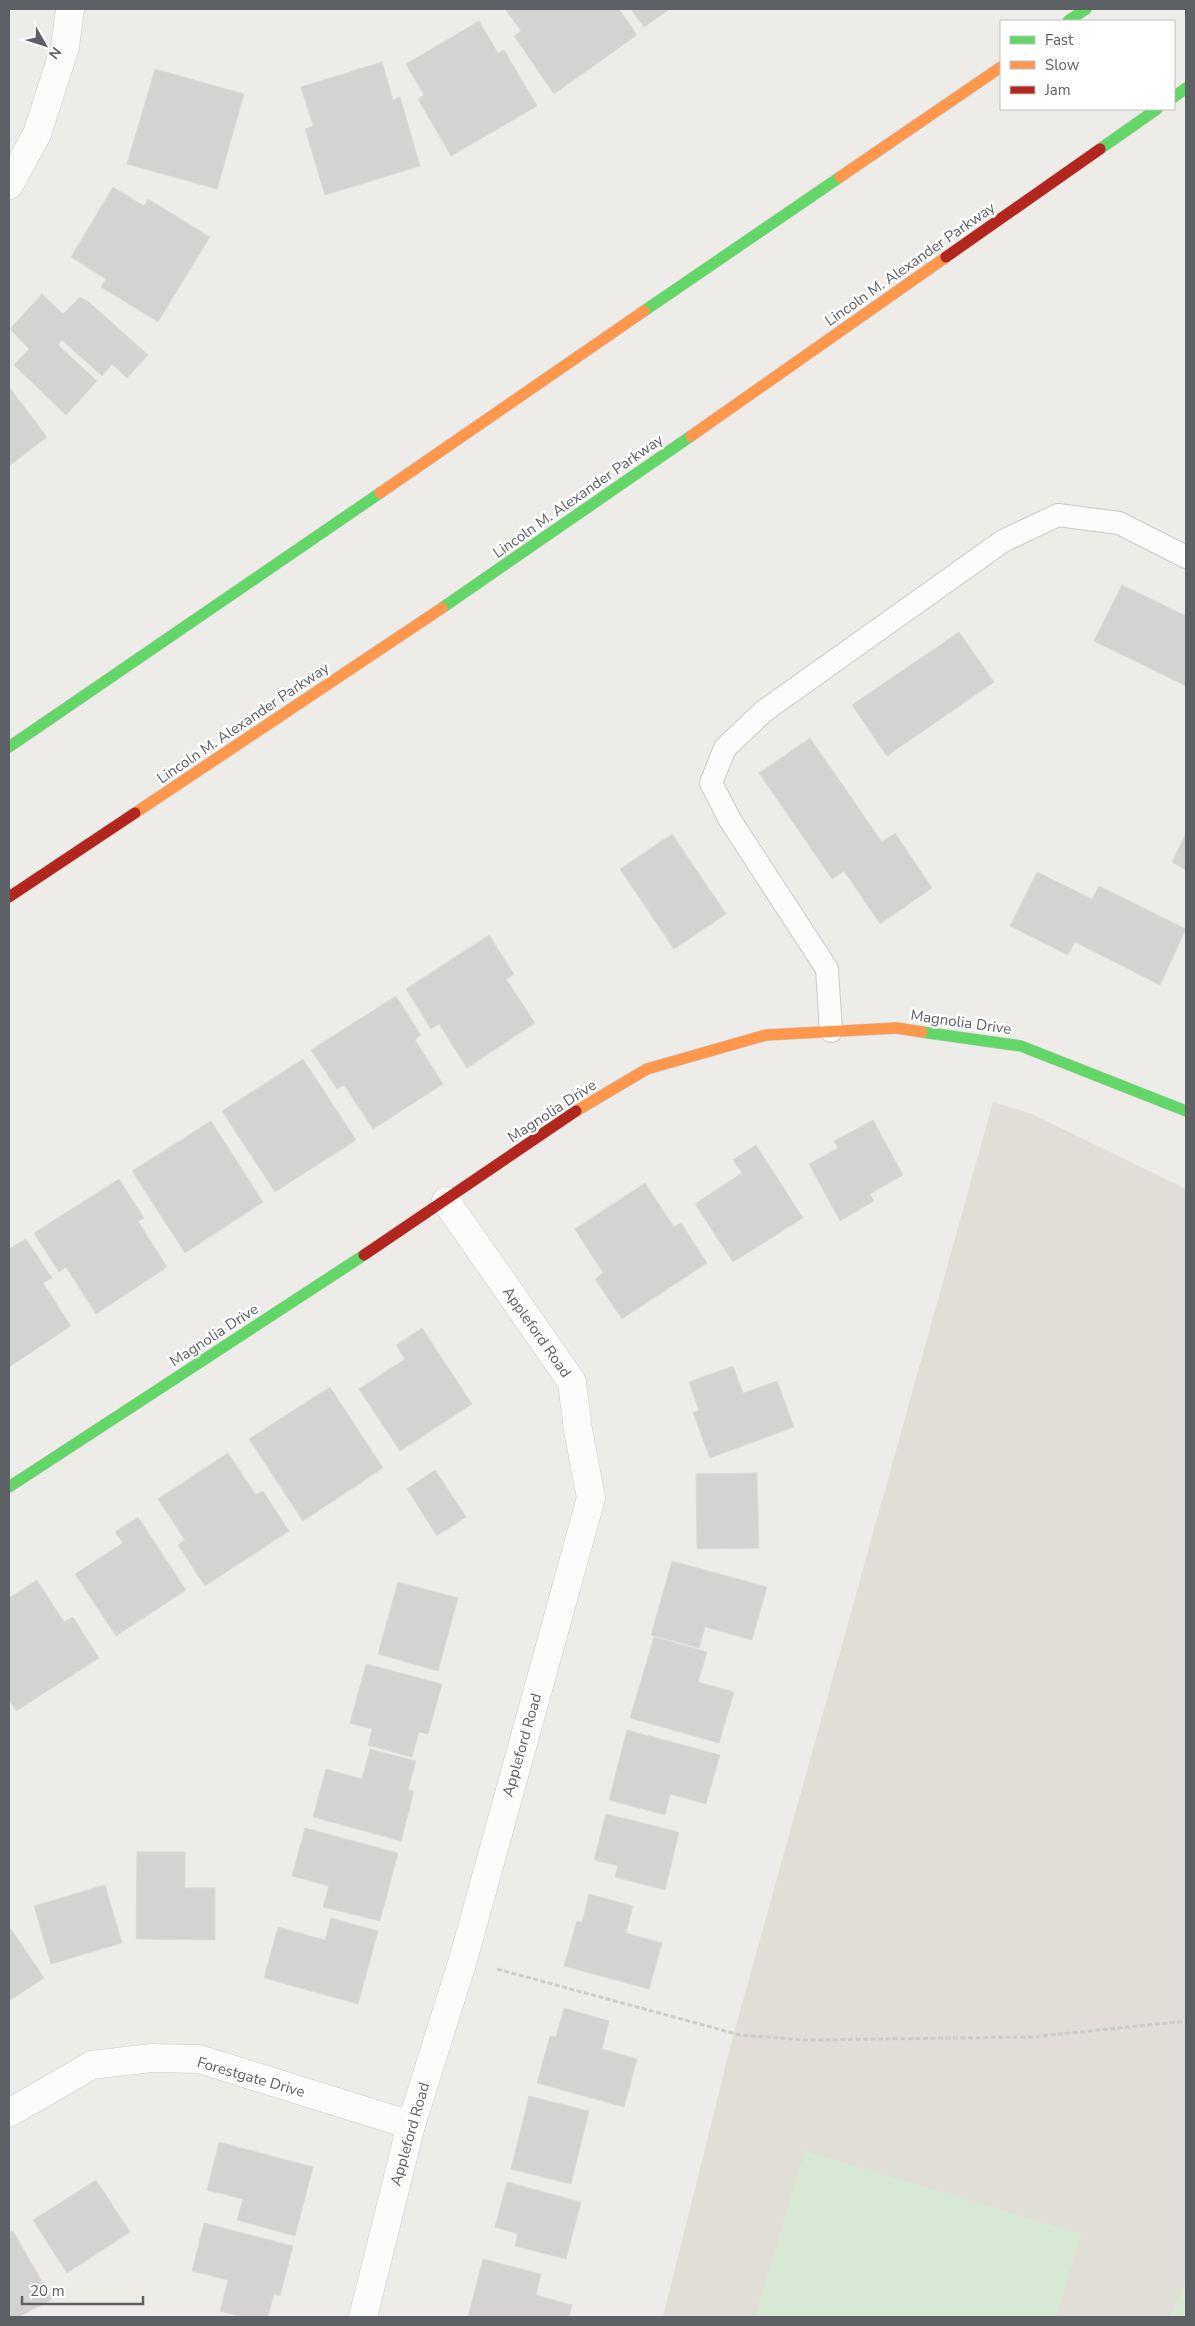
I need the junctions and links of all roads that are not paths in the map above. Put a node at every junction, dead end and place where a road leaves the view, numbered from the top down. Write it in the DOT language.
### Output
graph roads {
  1 [pos="70,9"];
  2 [pos="1086,9"];
  3 [pos="1070,20"];
  4 [pos="1000,68"];
  5 [pos="1186,88"];
  6 [pos="1175,96"];
  7 [pos="1156,110"];
  8 [pos="9,185"];
  9 [pos="1186,557"];
  10 [pos="9,747"];
  11 [pos="9,897"];
  12 [pos="831,1031"];
  13 [pos="1184,1106"];
  14 [pos="446,1201"];
  15 [pos="9,1487"];
  16 [pos="9,2112"];
  17 [pos="411,2125"];
  18 [pos="363,2317"];
  1 -- 8 [label="street"];
  2 -- 3 [label="main road"];
  4 -- 10 [label="main road"];
  5 -- 6 [label="main road"];
  7 -- 11 [label="main road, Lincoln M. Alexander Parkway"];
  9 -- 12 [label="lane"];
  12 -- 13 [label="main road, Magnolia Drive"];
  12 -- 14 [label="main road, Magnolia Drive"];
  14 -- 15 [label="main road, Magnolia Drive"];
  14 -- 17 [label="street, Appleford Road"];
  16 -- 17 [label="street, Forestgate Drive"];
  17 -- 18 [label="street, Appleford Road"];
}
